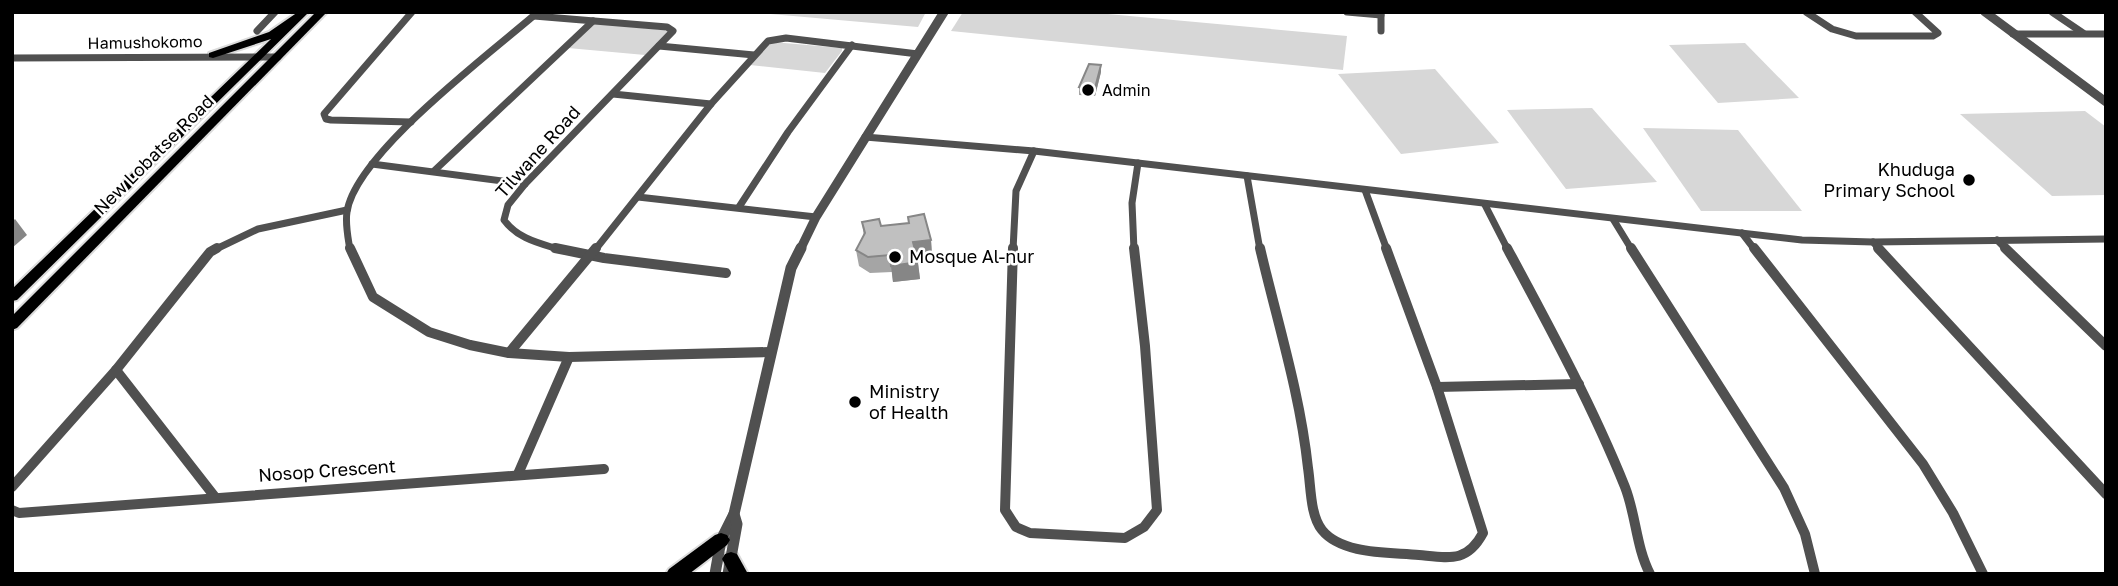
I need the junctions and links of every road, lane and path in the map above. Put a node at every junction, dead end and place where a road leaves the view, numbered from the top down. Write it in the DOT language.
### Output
graph roads {
  1 [pos="275,12"];
  2 [pos="304,12"];
  3 [pos="322,12"];
  4 [pos="412,12"];
  5 [pos="944,12"];
  6 [pos="1347,12"];
  7 [pos="1806,12"];
  8 [pos="1915,12"];
  9 [pos="1984,12"];
  10 [pos="2052,12"];
  11 [pos="536,14"];
  12 [pos="1381,14"];
  13 [pos="593,20"];
  14 [pos="290,26"];
  15 [pos="257,31"];
  16 [pos="1381,31"];
  17 [pos="2014,34"];
  18 [pos="2084,34"];
  19 [pos="2106,34"];
  20 [pos="852,45"];
  21 [pos="659,46"];
  22 [pos="918,54"];
  23 [pos="213,55"];
  24 [pos="754,55"];
  25 [pos="256,57"];
  26 [pos="278,57"];
  27 [pos="12,58"];
  28 [pos="237,75"];
  29 [pos="613,94"];
  30 [pos="2106,102"];
  31 [pos="711,104"];
  32 [pos="411,122"];
  33 [pos="865,137"];
  34 [pos="1034,151"];
  35 [pos="1138,163"];
  36 [pos="372,164"];
  37 [pos="434,171"];
  38 [pos="1247,176"];
  39 [pos="525,184"];
  40 [pos="1365,191"];
  41 [pos="638,197"];
  42 [pos="1485,205"];
  43 [pos="739,207"];
  44 [pos="347,211"];
  45 [pos="816,217"];
  46 [pos="1613,219"];
  47 [pos="1742,233"];
  48 [pos="2106,239"];
  49 [pos="1997,240"];
  50 [pos="1873,242"];
  51 [pos="589,257"];
  52 [pos="726,273"];
  53 [pos="43,293"];
  54 [pos="12,297"];
  55 [pos="12,304"];
  56 [pos="12,326"];
  57 [pos="2106,346"];
  58 [pos="769,352"];
  59 [pos="509,353"];
  60 [pos="569,357"];
  61 [pos="116,370"];
  62 [pos="1579,384"];
  63 [pos="1437,387"];
  64 [pos="604,469"];
  65 [pos="518,474"];
  66 [pos="12,487"];
  67 [pos="2106,494"];
  68 [pos="215,497"];
  69 [pos="12,510"];
  70 [pos="734,514"];
  71 [pos="721,540"];
  72 [pos="733,569"];
  73 [pos="675,574"];
  74 [pos="715,574"];
  75 [pos="1650,574"];
  76 [pos="1815,574"];
  77 [pos="1983,574"];
  1 -- 15 [label="street"];
  2 -- 14 [label="main road, New Lobatse Road"];
  3 -- 26 [label="main road, New Lobatse Road"];
  4 -- 32 [label="street"];
  5 -- 22 [label="street"];
  6 -- 12 [label="street"];
  7 -- 8 [label="street"];
  9 -- 17 [label="street"];
  10 -- 18 [label="street"];
  11 -- 13 [label="street"];
  11 -- 32 [label="street"];
  12 -- 16 [label="street"];
  13 -- 21 [label="street, Tilwane Road"];
  13 -- 37 [label="street"];
  14 -- 23 [label="main road"];
  14 -- 25 [label="main road, New Lobatse Road"];
  17 -- 18 [label="street"];
  17 -- 30 [label="street"];
  18 -- 19 [label="street"];
  20 -- 22 [label="street"];
  20 -- 24 [label="street"];
  20 -- 43 [label="street"];
  21 -- 24 [label="street"];
  21 -- 29 [label="street, Tilwane Road"];
  22 -- 33 [label="street"];
  23 -- 25 [label="street, Hamushokomo"];
  23 -- 27 [label="street, Hamushokomo"];
  23 -- 28 [label="main road"];
  24 -- 31 [label="street"];
  25 -- 26 [label="street, Hamushokomo"];
  25 -- 28 [label="main road, New Lobatse Road"];
  26 -- 53 [label="main road, New Lobatse Road"];
  28 -- 54 [label="main road, New Lobatse Road"];
  29 -- 31 [label="street"];
  29 -- 39 [label="street, Tilwane Road"];
  31 -- 41 [label="street"];
  32 -- 36 [label="street"];
  33 -- 34 [label="street"];
  33 -- 45 [label="street"];
  34 -- 35 [label="street"];
  34 -- 35 [label="street"];
  35 -- 38 [label="street"];
  36 -- 37 [label="street"];
  36 -- 44 [label="street"];
  37 -- 39 [label="street"];
  38 -- 40 [label="street"];
  38 -- 63 [label="street"];
  39 -- 51 [label="street, Tilwane Road"];
  40 -- 42 [label="street"];
  40 -- 63 [label="street"];
  41 -- 43 [label="street"];
  41 -- 51 [label="street"];
  42 -- 46 [label="street"];
  42 -- 62 [label="street"];
  43 -- 45 [label="street"];
  44 -- 59 [label="street"];
  44 -- 61 [label="street"];
  45 -- 58 [label="street"];
  46 -- 47 [label="street"];
  46 -- 76 [label="street"];
  47 -- 50 [label="street"];
  47 -- 77 [label="street"];
  48 -- 49 [label="street"];
  49 -- 50 [label="street"];
  49 -- 57 [label="street"];
  50 -- 67 [label="street"];
  51 -- 52 [label="street, Tilwane Road"];
  51 -- 59 [label="street"];
  53 -- 55 [label="main road"];
  53 -- 56 [label="main road, New Lobatse Road"];
  58 -- 60 [label="street"];
  58 -- 70 [label="street"];
  59 -- 60 [label="street"];
  60 -- 65 [label="street"];
  61 -- 66 [label="street"];
  61 -- 68 [label="street"];
  62 -- 63 [label="street"];
  62 -- 75 [label="street"];
  64 -- 65 [label="street, Nosop Crescent"];
  65 -- 68 [label="street, Nosop Crescent"];
  68 -- 69 [label="street, Nosop Crescent"];
  70 -- 71 [label="street"];
  70 -- 72 [label="street"];
  71 -- 73 [label="main road"];
  71 -- 74 [label="street"];
}
